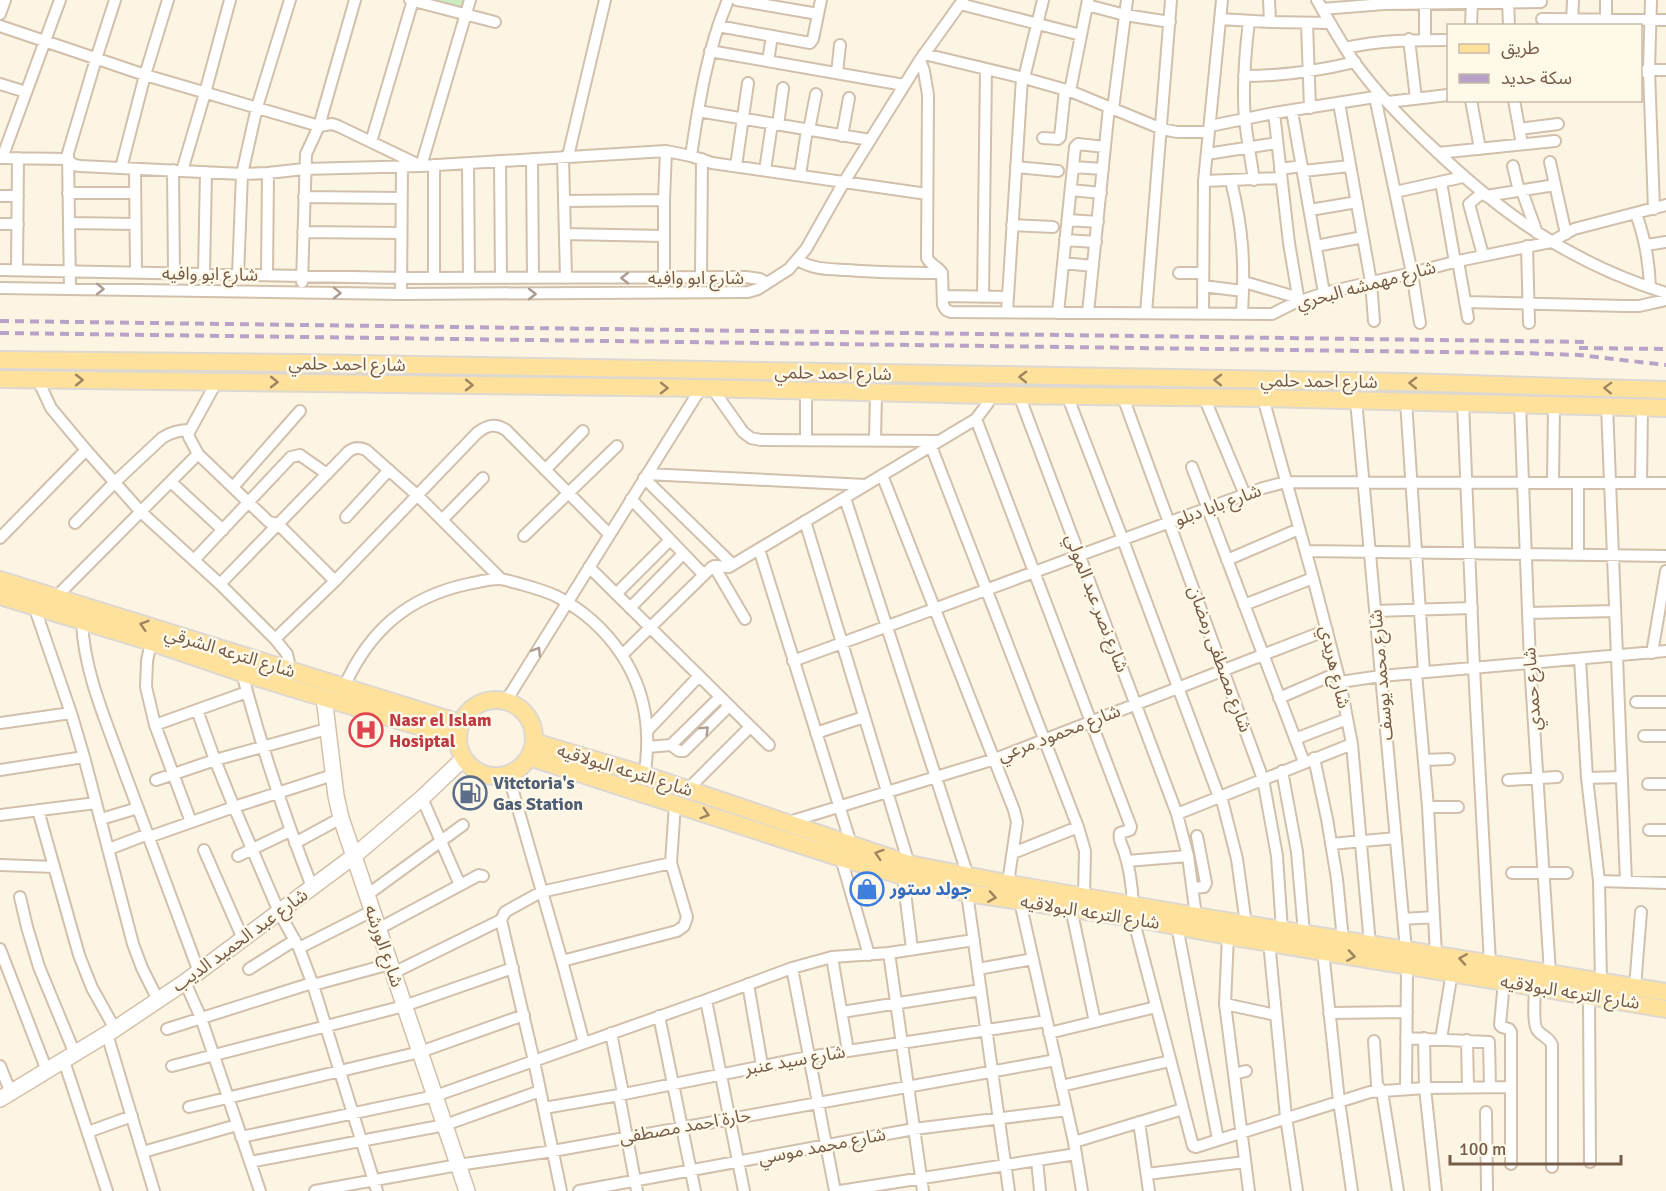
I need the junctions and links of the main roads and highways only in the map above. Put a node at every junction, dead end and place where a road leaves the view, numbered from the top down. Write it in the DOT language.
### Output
graph roads {
  1 [pos="0,360"];
  2 [pos="0,379"];
  3 [pos="1666,390"];
  4 [pos="1666,408"];
  5 [pos="0,580"];
  6 [pos="0,596"];
  7 [pos="459,730"];
  8 [pos="531,750"];
  9 [pos="846,851"];
  10 [pos="1015,890"];
  11 [pos="1133,911"];
  12 [pos="1407,957"];
  13 [pos="1662,999"];
  3 -- 1 [label="main road, شارع احمد حلمي, one-way"];
  2 -- 4 [label="main road, شارع احمد حلمي, one-way"];
  7 -- 5 [label="main road, شارع الترعه الشرقي, one-way"];
  6 -- 7 [label="main road, شارع الترعه الشرقي"];
  7 -- 8 [label="main road"];
  7 -- 8 [label="main road"];
  8 -- 9 [label="main road, شارع الترعه البولاقيه, one-way"];
  8 -- 9 [label="main road, شارع الترعه البولاقيه"];
  9 -- 10 [label="main road, شارع الترعه البولاقيه"];
  10 -- 11 [label="main road, شارع الترعه البولاقيه"];
  10 -- 11 [label="main road, شارع الترعه البولاقيه"];
  11 -- 12 [label="main road, شارع الترعه البولاقيه"];
  11 -- 12 [label="main road, شارع الترعه البولاقيه, one-way"];
  12 -- 13 [label="main road, شارع الترعه البولاقيه"];
  13 -- 12 [label="main road, شارع الترعه البولاقيه, one-way"];
}
